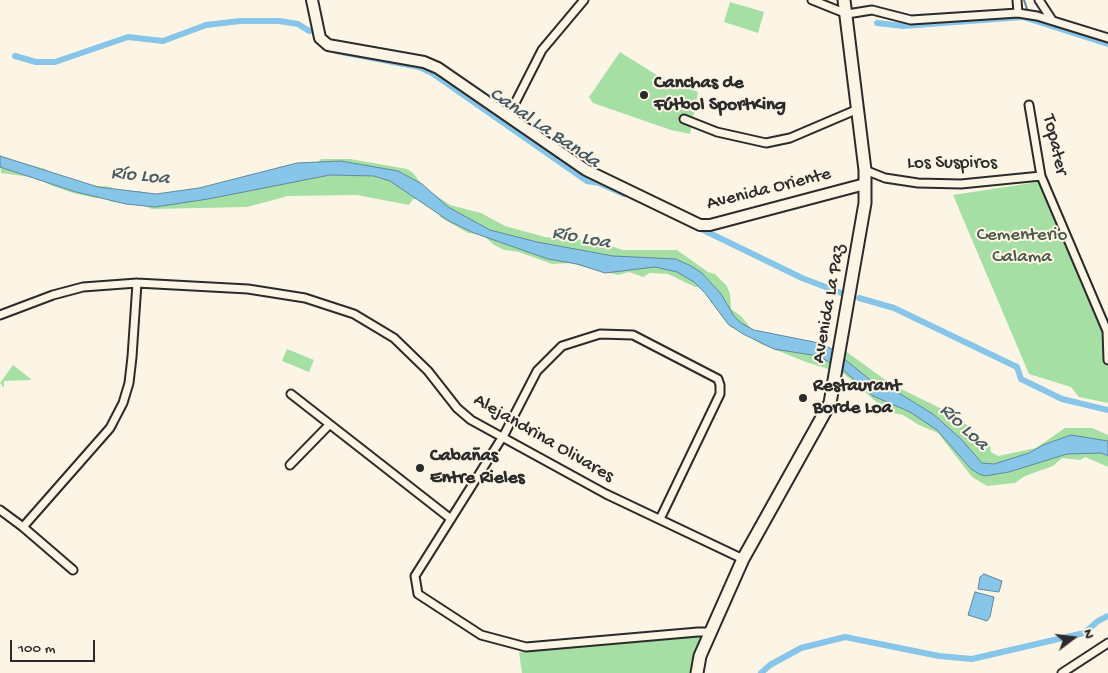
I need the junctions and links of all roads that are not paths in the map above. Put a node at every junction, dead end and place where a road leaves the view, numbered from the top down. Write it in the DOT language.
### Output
graph roads {
  1 [pos="312,0"];
  2 [pos="584,0"];
  3 [pos="812,0"];
  4 [pos="844,0"];
  5 [pos="1017,0"];
  6 [pos="1039,0"];
  7 [pos="1018,13"];
  8 [pos="847,14"];
  9 [pos="1052,20"];
  10 [pos="1108,38"];
  11 [pos="1029,105"];
  12 [pos="858,110"];
  13 [pos="509,115"];
  14 [pos="684,119"];
  15 [pos="864,170"];
  16 [pos="1041,176"];
  17 [pos="865,184"];
  18 [pos="137,283"];
  19 [pos="0,315"];
  20 [pos="1108,360"];
  21 [pos="291,394"];
  22 [pos="329,425"];
  23 [pos="502,438"];
  24 [pos="290,465"];
  25 [pos="0,510"];
  26 [pos="451,519"];
  27 [pos="660,519"];
  28 [pos="24,527"];
  29 [pos="743,559"];
  30 [pos="73,570"];
  31 [pos="711,632"];
  32 [pos="1108,643"];
  33 [pos="697,673"];
  34 [pos="1062,673"];
  1 -- 13 [label="street, Avenida Oriente"];
  2 -- 13 [label="street"];
  3 -- 8 [label="street"];
  4 -- 8 [label="main road, Avenida La Paz"];
  5 -- 7 [label="street"];
  6 -- 9 [label="street"];
  7 -- 8 [label="street"];
  7 -- 9 [label="street"];
  8 -- 12 [label="main road, Avenida La Paz"];
  9 -- 10 [label="street"];
  11 -- 16 [label="street, Topater"];
  12 -- 14 [label="street"];
  12 -- 15 [label="main road, Avenida La Paz"];
  13 -- 17 [label="street, Avenida Oriente"];
  15 -- 16 [label="street, Los Suspiros"];
  15 -- 17 [label="main road, Avenida La Paz"];
  16 -- 20 [label="street, Topater"];
  17 -- 29 [label="main road, Avenida La Paz"];
  18 -- 19 [label="street, Alejandrina Olivares"];
  18 -- 23 [label="street, Alejandrina Olivares"];
  18 -- 28 [label="street"];
  21 -- 22 [label="street"];
  22 -- 24 [label="street"];
  22 -- 26 [label="street"];
  23 -- 26 [label="street"];
  23 -- 27 [label="street, Alejandrina Olivares"];
  23 -- 27 [label="street"];
  25 -- 28 [label="street"];
  26 -- 31 [label="street"];
  27 -- 29 [label="street, Alejandrina Olivares"];
  28 -- 30 [label="street"];
  29 -- 31 [label="main road, Avenida La Paz"];
  31 -- 33 [label="main road, Avenida La Paz"];
  32 -- 34 [label="street"];
}
